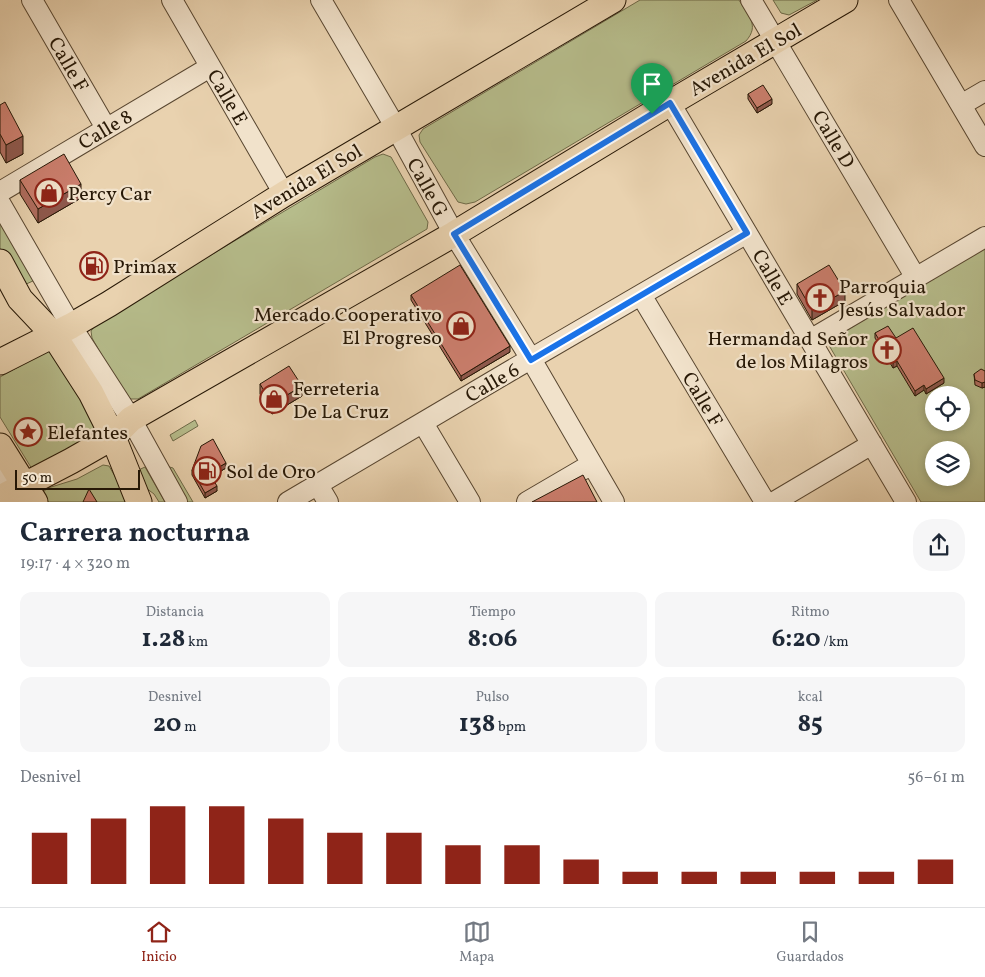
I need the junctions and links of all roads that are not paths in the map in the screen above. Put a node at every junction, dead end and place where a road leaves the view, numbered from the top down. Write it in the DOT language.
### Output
graph roads {
  1 [pos="32,0"];
  2 [pos="172,0"];
  3 [pos="321,0"];
  4 [pos="751,0"];
  5 [pos="845,0"];
  6 [pos="899,0"];
  7 [pos="610,1"];
  8 [pos="775,41"];
  9 [pos="210,67"];
  10 [pos="985,91"];
  11 [pos="670,103"];
  12 [pos="961,105"];
  13 [pos="106,128"];
  14 [pos="396,128"];
  15 [pos="985,146"];
  16 [pos="0,192"];
  17 [pos="284,194"];
  18 [pos="0,203"];
  19 [pos="747,233"];
  20 [pos="454,234"];
  21 [pos="985,237"];
  22 [pos="0,262"];
  23 [pos="916,278"];
  24 [pos="641,295"];
  25 [pos="62,330"];
  26 [pos="810,340"];
  27 [pos="531,360"];
  28 [pos="0,362"];
  29 [pos="131,419"];
  30 [pos="423,423"];
  31 [pos="113,438"];
  32 [pos="872,444"];
  33 [pos="0,446"];
  34 [pos="592,464"];
  35 [pos="318,485"];
  36 [pos="13,494"];
  37 [pos="139,502"];
  38 [pos="177,502"];
  39 [pos="288,502"];
  40 [pos="328,502"];
  41 [pos="470,502"];
  42 [pos="526,502"];
  43 [pos="614,502"];
  44 [pos="765,502"];
  45 [pos="774,502"];
  46 [pos="906,502"];
  1 -- 13 [label="street, Calle F"];
  2 -- 9 [label="street, Calle E"];
  3 -- 14 [label="street, Calle G"];
  4 -- 8 [label="street, Calle D"];
  5 -- 8 [label="main road, Avenida El Sol"];
  6 -- 12 [label="street"];
  7 -- 14 [label="main road, Avenida El Sol"];
  8 -- 11 [label="main road, Avenida El Sol"];
  8 -- 23 [label="street, Calle D"];
  9 -- 13 [label="street, Calle 8"];
  9 -- 17 [label="street, Calle E"];
  10 -- 12 [label="street"];
  11 -- 19 [label="street, Calle E"];
  11 -- 20 [label="main road, Avenida El Sol"];
  12 -- 15 [label="street"];
  13 -- 16 [label="street, Calle 8"];
  14 -- 17 [label="main road, Avenida El Sol"];
  14 -- 20 [label="street, Calle G"];
  17 -- 25 [label="main road, Avenida El Sol"];
  18 -- 25 [label="street"];
  19 -- 24 [label="street, Calle 6"];
  19 -- 26 [label="street, Calle E"];
  20 -- 27 [label="street, Calle G"];
  20 -- 29 [label="main road, Avenida El Sol"];
  21 -- 23 [label="street"];
  22 -- 25 [label="main road"];
  23 -- 26 [label="street"];
  24 -- 27 [label="street, Calle 6"];
  24 -- 44 [label="street, Calle F"];
  25 -- 28 [label="main road, Avenida El Sol"];
  25 -- 29 [label="street"];
  25 -- 31 [label="main road"];
  26 -- 32 [label="street, Calle E"];
  27 -- 30 [label="street, Calle 6"];
  27 -- 34 [label="street, Calle G"];
  29 -- 31 [label="main road, Avenida El Sol"];
  29 -- 38 [label="street"];
  30 -- 35 [label="street, Calle 6"];
  30 -- 41 [label="street"];
  31 -- 36 [label="main road, Avenida El Sol"];
  31 -- 37 [label="main road"];
  32 -- 45 [label="street"];
  32 -- 46 [label="street, Calle E"];
  33 -- 36 [label="main road"];
  34 -- 42 [label="street"];
  34 -- 43 [label="street, Calle G"];
  35 -- 39 [label="street, Calle 6"];
  35 -- 40 [label="street"];
}
